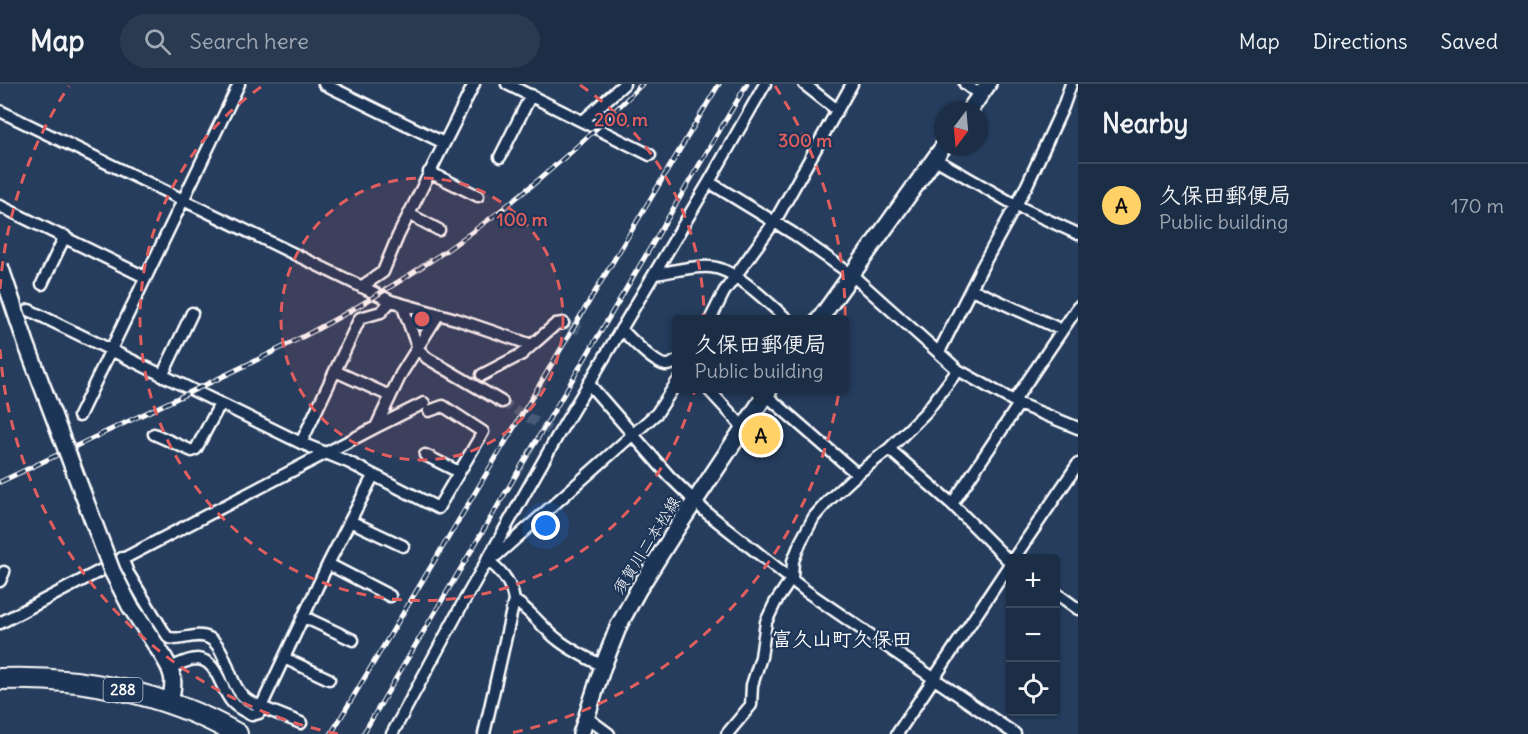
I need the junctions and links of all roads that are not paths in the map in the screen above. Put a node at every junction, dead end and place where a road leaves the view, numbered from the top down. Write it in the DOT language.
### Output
graph roads {
  1 [pos="239,84"];
  2 [pos="324,84"];
  3 [pos="474,84"];
  4 [pos="507,84"];
  5 [pos="624,84"];
  6 [pos="765,84"];
  7 [pos="804,84"];
  8 [pos="852,84"];
  9 [pos="964,84"];
  10 [pos="1071,84"];
  11 [pos="984,90"];
  12 [pos="531,95"];
  13 [pos="837,110"];
  14 [pos="0,111"];
  15 [pos="583,121"];
  16 [pos="444,143"];
  17 [pos="650,155"];
  18 [pos="937,156"];
  19 [pos="943,156"];
  20 [pos="500,157"];
  21 [pos="429,172"];
  22 [pos="709,182"];
  23 [pos="478,196"];
  24 [pos="182,200"];
  25 [pos="0,206"];
  26 [pos="1017,206"];
  27 [pos="409,214"];
  28 [pos="775,221"];
  29 [pos="439,230"];
  30 [pos="1078,234"];
  31 [pos="65,236"];
  32 [pos="0,266"];
  33 [pos="654,274"];
  34 [pos="852,275"];
  35 [pos="145,277"];
  36 [pos="735,277"];
  37 [pos="42,284"];
  38 [pos="361,287"];
  39 [pos="972,289"];
  40 [pos="396,302"];
  41 [pos="1078,307"];
  42 [pos="29,310"];
  43 [pos="192,313"];
  44 [pos="438,315"];
  45 [pos="712,315"];
  46 [pos="782,315"];
  47 [pos="823,315"];
  48 [pos="563,323"];
  49 [pos="621,329"];
  50 [pos="1062,330"];
  51 [pos="532,345"];
  52 [pos="418,349"];
  53 [pos="110,351"];
  54 [pos="939,352"];
  55 [pos="672,364"];
  56 [pos="958,370"];
  57 [pos="335,371"];
  58 [pos="482,375"];
  59 [pos="162,376"];
  60 [pos="589,384"];
  61 [pos="672,390"];
  62 [pos="711,393"];
  63 [pos="767,393"];
  64 [pos="769,393"];
  65 [pos="390,396"];
  66 [pos="502,402"];
  67 [pos="1016,403"];
  68 [pos="219,404"];
  69 [pos="79,416"];
  70 [pos="376,427"];
  71 [pos="744,428"];
  72 [pos="1078,428"];
  73 [pos="154,434"];
  74 [pos="633,435"];
  75 [pos="301,443"];
  76 [pos="889,449"];
  77 [pos="326,452"];
  78 [pos="425,455"];
  79 [pos="1078,464"];
  80 [pos="459,471"];
  81 [pos="857,474"];
  82 [pos="373,476"];
  83 [pos="694,502"];
  84 [pos="952,504"];
  85 [pos="350,521"];
  86 [pos="403,546"];
  87 [pos="1017,554"];
  88 [pos="122,558"];
  89 [pos="1006,558"];
  90 [pos="487,560"];
  91 [pos="328,564"];
  92 [pos="1006,571"];
  93 [pos="792,578"];
  94 [pos="390,596"];
  95 [pos="1060,596"];
  96 [pos="514,601"];
  97 [pos="1078,609"];
  98 [pos="304,617"];
  99 [pos="0,623"];
  100 [pos="353,640"];
  101 [pos="284,658"];
  102 [pos="166,662"];
  103 [pos="603,666"];
  104 [pos="0,679"];
  105 [pos="329,679"];
  106 [pos="934,679"];
  107 [pos="170,702"];
  108 [pos="261,707"];
  109 [pos="586,717"];
  110 [pos="301,723"];
  111 [pos="399,723"];
  112 [pos="999,729"];
  113 [pos="237,734"];
  114 [pos="392,734"];
  115 [pos="402,734"];
  116 [pos="484,734"];
  117 [pos="581,734"];
  118 [pos="609,734"];
  119 [pos="727,734"];
  120 [pos="897,734"];
  121 [pos="1015,734"];
  1 -- 24 [label="street"];
  2 -- 16 [label="street"];
  3 -- 16 [label="street"];
  4 -- 12 [label="street"];
  5 -- 15 [label="street"];
  6 -- 22 [label="street"];
  7 -- 13 [label="street"];
  8 -- 13 [label="street"];
  9 -- 11 [label="street"];
  10 -- 26 [label="street"];
  12 -- 15 [label="street"];
  12 -- 20 [label="street"];
  13 -- 28 [label="street"];
  14 -- 24 [label="street"];
  15 -- 17 [label="street"];
  16 -- 21 [label="street"];
  18 -- 34 [label="main road"];
  19 -- 26 [label="street"];
  21 -- 23 [label="street"];
  21 -- 27 [label="street"];
  22 -- 28 [label="street"];
  22 -- 33 [label="street"];
  24 -- 35 [label="street"];
  24 -- 38 [label="street"];
  25 -- 31 [label="street"];
  26 -- 30 [label="street"];
  26 -- 39 [label="street"];
  27 -- 29 [label="street"];
  27 -- 38 [label="street"];
  28 -- 34 [label="street"];
  28 -- 36 [label="street"];
  31 -- 35 [label="street"];
  31 -- 37 [label="street"];
  32 -- 102 [label="main road, bridge"];
  33 -- 36 [label="street"];
  33 -- 49 [label="street"];
  34 -- 47 [label="main road"];
  34 -- 54 [label="street"];
  35 -- 53 [label="street"];
  36 -- 45 [label="street"];
  36 -- 46 [label="street"];
  38 -- 40 [label="street"];
  39 -- 50 [label="street"];
  39 -- 54 [label="street"];
  40 -- 44 [label="street"];
  40 -- 52 [label="street"];
  40 -- 57 [label="street"];
  41 -- 50 [label="street"];
  42 -- 53 [label="street"];
  43 -- 59 [label="street"];
  44 -- 51 [label="street"];
  44 -- 52 [label="street"];
  48 -- 51 [label="street"];
  49 -- 55 [label="street"];
  49 -- 60 [label="street"];
  50 -- 67 [label="street"];
  51 -- 58 [label="street"];
  52 -- 65 [label="street"];
  52 -- 66 [label="street"];
  53 -- 59 [label="street"];
  53 -- 69 [label="street"];
  54 -- 56 [label="street"];
  56 -- 67 [label="street"];
  56 -- 76 [label="street"];
  57 -- 65 [label="street"];
  57 -- 75 [label="street"];
  59 -- 68 [label="street"];
  60 -- 74 [label="street"];
  60 -- 90 [label="street"];
  61 -- 74 [label="street"];
  62 -- 71 [label="street"];
  63 -- 71 [label="main road, 須賀川二本松線"];
  64 -- 81 [label="street"];
  65 -- 70 [label="street"];
  67 -- 72 [label="street"];
  67 -- 84 [label="street"];
  68 -- 73 [label="street"];
  68 -- 75 [label="street"];
  70 -- 77 [label="street"];
  70 -- 80 [label="street"];
  71 -- 83 [label="main road, 須賀川二本松線"];
  74 -- 83 [label="street"];
  74 -- 90 [label="street"];
  75 -- 77 [label="street"];
  76 -- 81 [label="street"];
  76 -- 84 [label="street"];
  77 -- 82 [label="street"];
  77 -- 88 [label="street"];
  78 -- 80 [label="street"];
  79 -- 87 [label="street"];
  80 -- 82 [label="street"];
  81 -- 93 [label="street"];
  82 -- 85 [label="street"];
  83 -- 93 [label="street"];
  83 -- 103 [label="main road, 須賀川二本松線"];
  84 -- 89 [label="street"];
  85 -- 86 [label="street"];
  85 -- 91 [label="street"];
  88 -- 99 [label="street"];
  88 -- 108 [label="street"];
  90 -- 96 [label="street"];
  90 -- 111 [label="street"];
  91 -- 94 [label="street"];
  91 -- 98 [label="street"];
  92 -- 106 [label="street"];
  93 -- 106 [label="street"];
  93 -- 119 [label="street"];
  95 -- 97 [label="street"];
  96 -- 103 [label="street"];
  96 -- 116 [label="street"];
  98 -- 100 [label="street"];
  98 -- 101 [label="street"];
  101 -- 105 [label="street"];
  101 -- 108 [label="street"];
  102 -- 107 [label="main road"];
  102 -- 108 [label="street"];
  103 -- 109 [label="main road, 須賀川二本松線"];
  104 -- 107 [label="highway, 288"];
  106 -- 112 [label="street"];
  106 -- 120 [label="street"];
  107 -- 113 [label="highway, 288"];
  108 -- 110 [label="street"];
  109 -- 117 [label="main road, 須賀川二本松線"];
  109 -- 118 [label="street"];
  111 -- 114 [label="street"];
  111 -- 115 [label="street"];
  112 -- 121 [label="street"];
}
